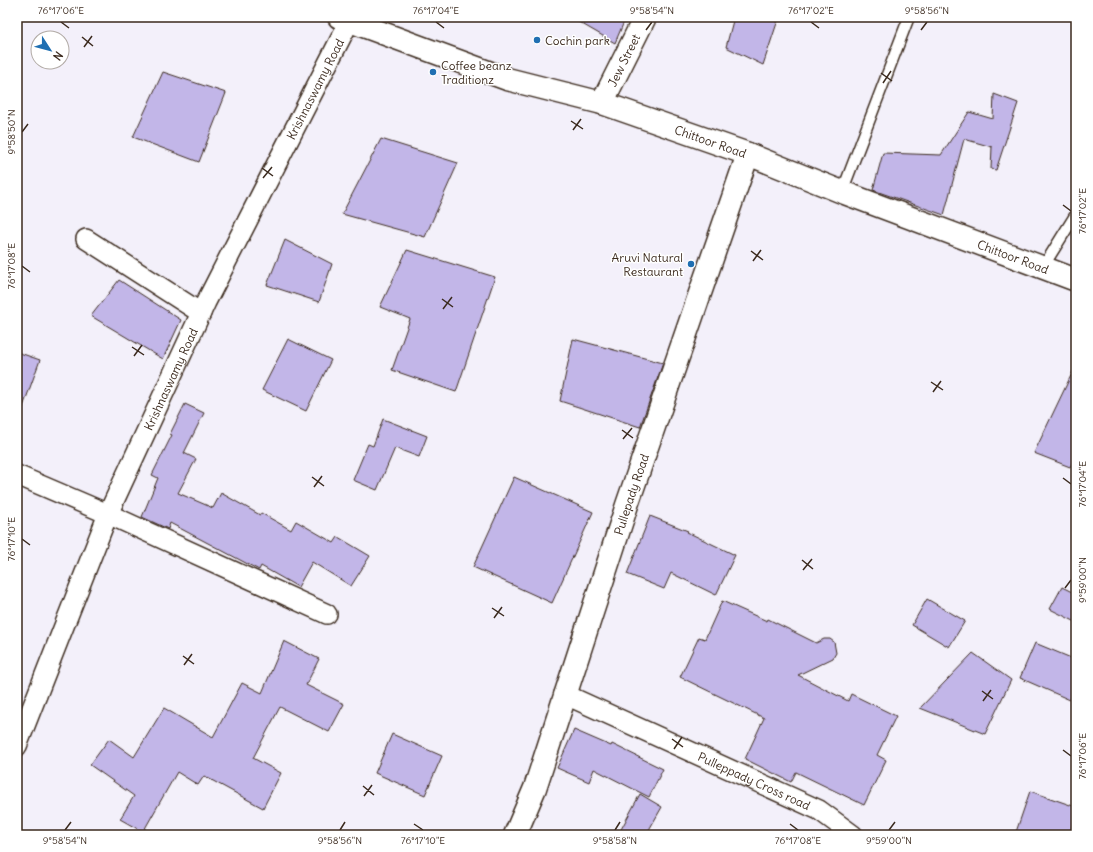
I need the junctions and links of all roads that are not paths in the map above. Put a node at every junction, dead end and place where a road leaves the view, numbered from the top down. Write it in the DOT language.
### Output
graph roads {
  1 [pos="645,17"];
  2 [pos="909,17"];
  3 [pos="344,20"];
  4 [pos="602,103"];
  5 [pos="748,154"];
  6 [pos="842,192"];
  7 [pos="1076,214"];
  8 [pos="86,239"];
  9 [pos="1043,267"];
  10 [pos="1076,280"];
  11 [pos="201,313"];
  12 [pos="17,475"];
  13 [pos="108,514"];
  14 [pos="327,614"];
  15 [pos="564,694"];
  16 [pos="17,746"];
  17 [pos="516,835"];
  18 [pos="853,835"];
  1 -- 4 [label="street, Jew Street"];
  2 -- 6 [label="lane"];
  3 -- 4 [label="street, Chittoor Road"];
  3 -- 11 [label="street, Krishnaswamy Road"];
  4 -- 5 [label="street, Chittoor Road"];
  5 -- 6 [label="street, Chittoor Road"];
  5 -- 15 [label="street, Pullepady Road"];
  6 -- 9 [label="street, Chittoor Road"];
  7 -- 9 [label="lane"];
  8 -- 11 [label="street"];
  9 -- 10 [label="street, Chittoor Road"];
  11 -- 13 [label="street, Krishnaswamy Road"];
  12 -- 13 [label="street"];
  13 -- 14 [label="street"];
  13 -- 16 [label="street, Krishnaswamy Road"];
  15 -- 17 [label="street, Pullepady Road"];
  15 -- 18 [label="street, Pulleppady Cross road"];
}
